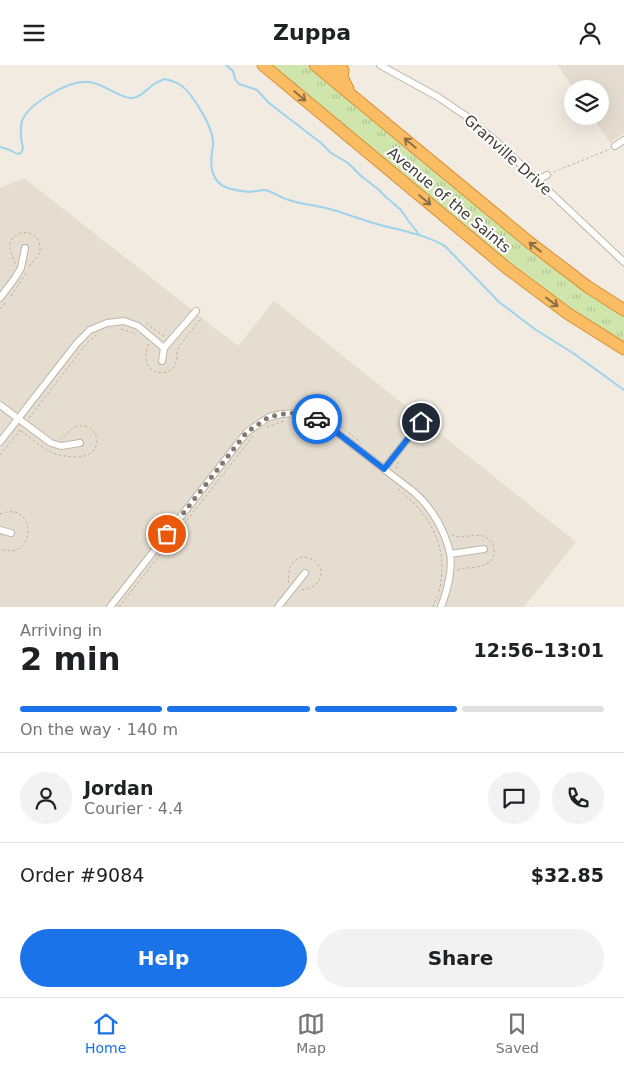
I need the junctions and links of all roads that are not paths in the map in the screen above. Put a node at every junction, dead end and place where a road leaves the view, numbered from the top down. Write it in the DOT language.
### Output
graph roads {
  1 [pos="263,65"];
  2 [pos="316,65"];
  3 [pos="380,65"];
  4 [pos="345,68"];
  5 [pos="350,94"];
  6 [pos="624,141"];
  7 [pos="615,146"];
  8 [pos="548,174"];
  9 [pos="538,180"];
  10 [pos="25,248"];
  11 [pos="624,261"];
  12 [pos="0,298"];
  13 [pos="624,309"];
  14 [pos="196,311"];
  15 [pos="164,348"];
  16 [pos="624,349"];
  17 [pos="162,361"];
  18 [pos="0,405"];
  19 [pos="18,419"];
  20 [pos="421,422"];
  21 [pos="0,442"];
  22 [pos="80,443"];
  23 [pos="384,469"];
  24 [pos="0,530"];
  25 [pos="11,533"];
  26 [pos="484,549"];
  27 [pos="450,554"];
  28 [pos="305,573"];
  29 [pos="110,607"];
  30 [pos="278,607"];
  31 [pos="441,607"];
  1 -- 16 [label="highway, Avenue of the Saints, one-way"];
  2 -- 4 [label="highway"];
  2 -- 5 [label="highway, Avenue of the Saints"];
  3 -- 9 [label="street, Granville Drive"];
  4 -- 5 [label="highway"];
  13 -- 5 [label="highway, Avenue of the Saints, one-way"];
  6 -- 7 [label="street"];
  8 -- 9 [label="street"];
  9 -- 11 [label="street, Granville Drive"];
  10 -- 12 [label="street"];
  14 -- 15 [label="street"];
  15 -- 17 [label="street"];
  15 -- 19 [label="street"];
  18 -- 19 [label="street"];
  19 -- 21 [label="street"];
  19 -- 22 [label="street"];
  20 -- 23 [label="street"];
  23 -- 27 [label="street"];
  23 -- 29 [label="street"];
  24 -- 25 [label="street"];
  26 -- 27 [label="street"];
  27 -- 31 [label="street"];
  28 -- 30 [label="street"];
}
